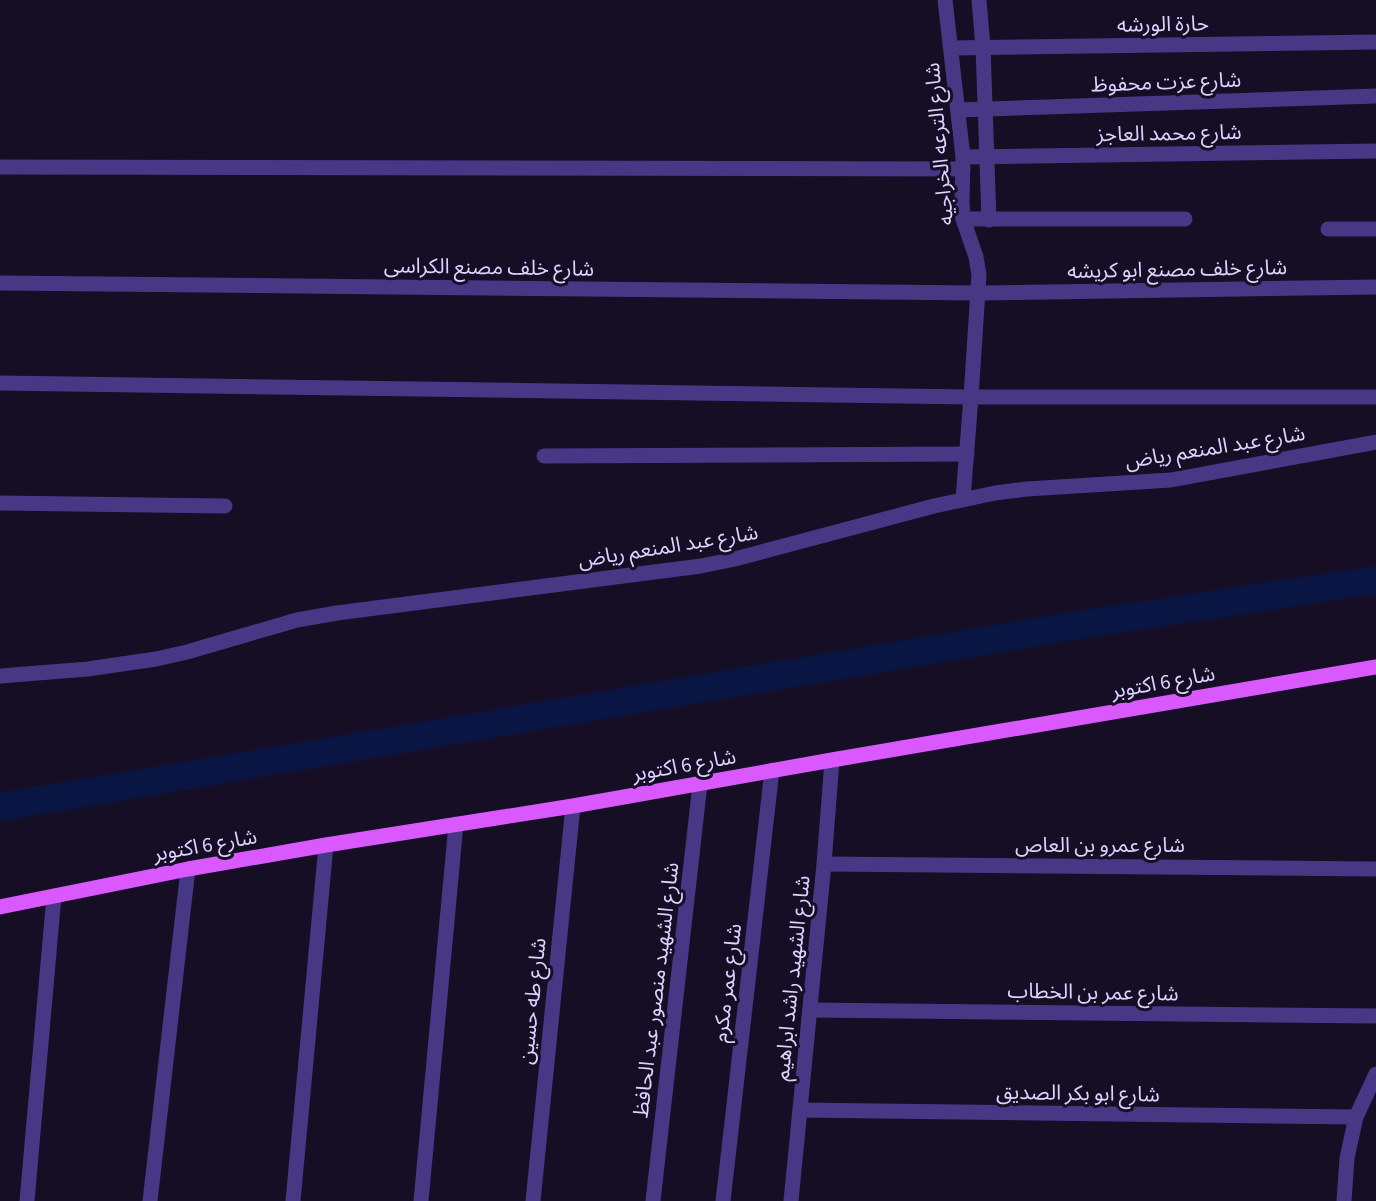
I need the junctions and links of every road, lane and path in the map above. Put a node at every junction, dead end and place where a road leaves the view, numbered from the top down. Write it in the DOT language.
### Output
graph roads {
  1 [pos="945,0"];
  2 [pos="978,0"];
  3 [pos="1376,42"];
  4 [pos="983,47"];
  5 [pos="951,48"];
  6 [pos="1376,96"];
  7 [pos="985,109"];
  8 [pos="958,110"];
  9 [pos="1376,151"];
  10 [pos="987,156"];
  11 [pos="963,163"];
  12 [pos="0,167"];
  13 [pos="963,219"];
  14 [pos="1185,219"];
  15 [pos="989,220"];
  16 [pos="1328,229"];
  17 [pos="1376,229"];
  18 [pos="0,283"];
  19 [pos="1376,287"];
  20 [pos="978,293"];
  21 [pos="0,383"];
  22 [pos="971,397"];
  23 [pos="1376,398"];
  24 [pos="1376,442"];
  25 [pos="967,454"];
  26 [pos="544,456"];
  27 [pos="963,499"];
  28 [pos="0,503"];
  29 [pos="225,506"];
  30 [pos="1376,667"];
  31 [pos="0,676"];
  32 [pos="832,760"];
  33 [pos="772,770"];
  34 [pos="700,784"];
  35 [pos="573,806"];
  36 [pos="456,824"];
  37 [pos="326,845"];
  38 [pos="824,864"];
  39 [pos="188,869"];
  40 [pos="1376,869"];
  41 [pos="54,896"];
  42 [pos="0,907"];
  43 [pos="810,1010"];
  44 [pos="1376,1016"];
  45 [pos="1376,1074"];
  46 [pos="800,1110"];
  47 [pos="1356,1117"];
  48 [pos="27,1201"];
  49 [pos="150,1201"];
  50 [pos="293,1201"];
  51 [pos="421,1201"];
  52 [pos="533,1201"];
  53 [pos="653,1201"];
  54 [pos="723,1201"];
  55 [pos="791,1201"];
  56 [pos="1344,1201"];
  1 -- 5 [label="street, شارع الترعه الخراجيه"];
  2 -- 4 [label="street, شارع الترعه الخراجيه"];
  3 -- 4 [label="street, حارة الورشه"];
  4 -- 5 [label="street, حارة الورشه"];
  4 -- 7 [label="street, شارع الترعه الخراجيه"];
  5 -- 8 [label="street, شارع الترعه الخراجيه"];
  6 -- 7 [label="street, شارع عزت محفوظ"];
  7 -- 8 [label="street, شارع عزت محفوظ"];
  7 -- 10 [label="street, شارع الترعه الخراجيه"];
  8 -- 11 [label="street, شارع الترعه الخراجيه"];
  9 -- 10 [label="street, شارع محمد العاجز"];
  10 -- 11 [label="street, شارع محمد العاجز"];
  10 -- 15 [label="street, شارع الترعه الخراجيه"];
  11 -- 12 [label="street, شارع محمد العاجز"];
  11 -- 13 [label="street, شارع الترعه الخراجيه"];
  13 -- 15 [label="street"];
  13 -- 20 [label="street, شارع الترعه الخراجيه"];
  14 -- 15 [label="street"];
  16 -- 17 [label="street"];
  18 -- 20 [label="street, شارع خلف مصنع الكراسى"];
  19 -- 20 [label="street, شارع خلف مصنع ابو كريشه"];
  20 -- 22 [label="street, شارع الترعه الخراجيه"];
  21 -- 22 [label="street"];
  22 -- 23 [label="street"];
  22 -- 25 [label="street, شارع الترعه الخراجيه"];
  24 -- 27 [label="street, شارع عبد المنعم رياض"];
  25 -- 26 [label="street"];
  25 -- 27 [label="street, شارع الترعه الخراجيه"];
  27 -- 31 [label="street, شارع عبد المنعم رياض"];
  28 -- 29 [label="street"];
  30 -- 32 [label="main road, شارع 6 اكتوبر"];
  32 -- 33 [label="main road, شارع 6 اكتوبر"];
  32 -- 38 [label="street, شارع الشهيد راشد ابراهيم"];
  33 -- 34 [label="main road, شارع 6 اكتوبر"];
  33 -- 54 [label="street, شارع عمر مكرم"];
  34 -- 35 [label="main road, شارع 6 اكتوبر"];
  34 -- 53 [label="street, شارع الشهيد منصور عبد الحافظ"];
  35 -- 36 [label="main road, شارع 6 اكتوبر"];
  35 -- 52 [label="street, شارع طه حسين"];
  36 -- 37 [label="main road, شارع 6 اكتوبر"];
  36 -- 51 [label="street"];
  37 -- 39 [label="main road, شارع 6 اكتوبر"];
  37 -- 50 [label="street"];
  38 -- 40 [label="street, شارع عمرو بن العاص"];
  38 -- 43 [label="street, شارع الشهيد راشد ابراهيم"];
  39 -- 41 [label="main road, شارع 6 اكتوبر"];
  39 -- 49 [label="street"];
  41 -- 42 [label="main road, شارع 6 اكتوبر"];
  41 -- 48 [label="street"];
  43 -- 44 [label="street, شارع عمر بن الخطاب"];
  43 -- 46 [label="street, شارع الشهيد راشد ابراهيم"];
  45 -- 47 [label="street"];
  46 -- 47 [label="street, شارع ابو بكر الصديق"];
  46 -- 55 [label="street, شارع الشهيد راشد ابراهيم"];
  47 -- 56 [label="street"];
}
